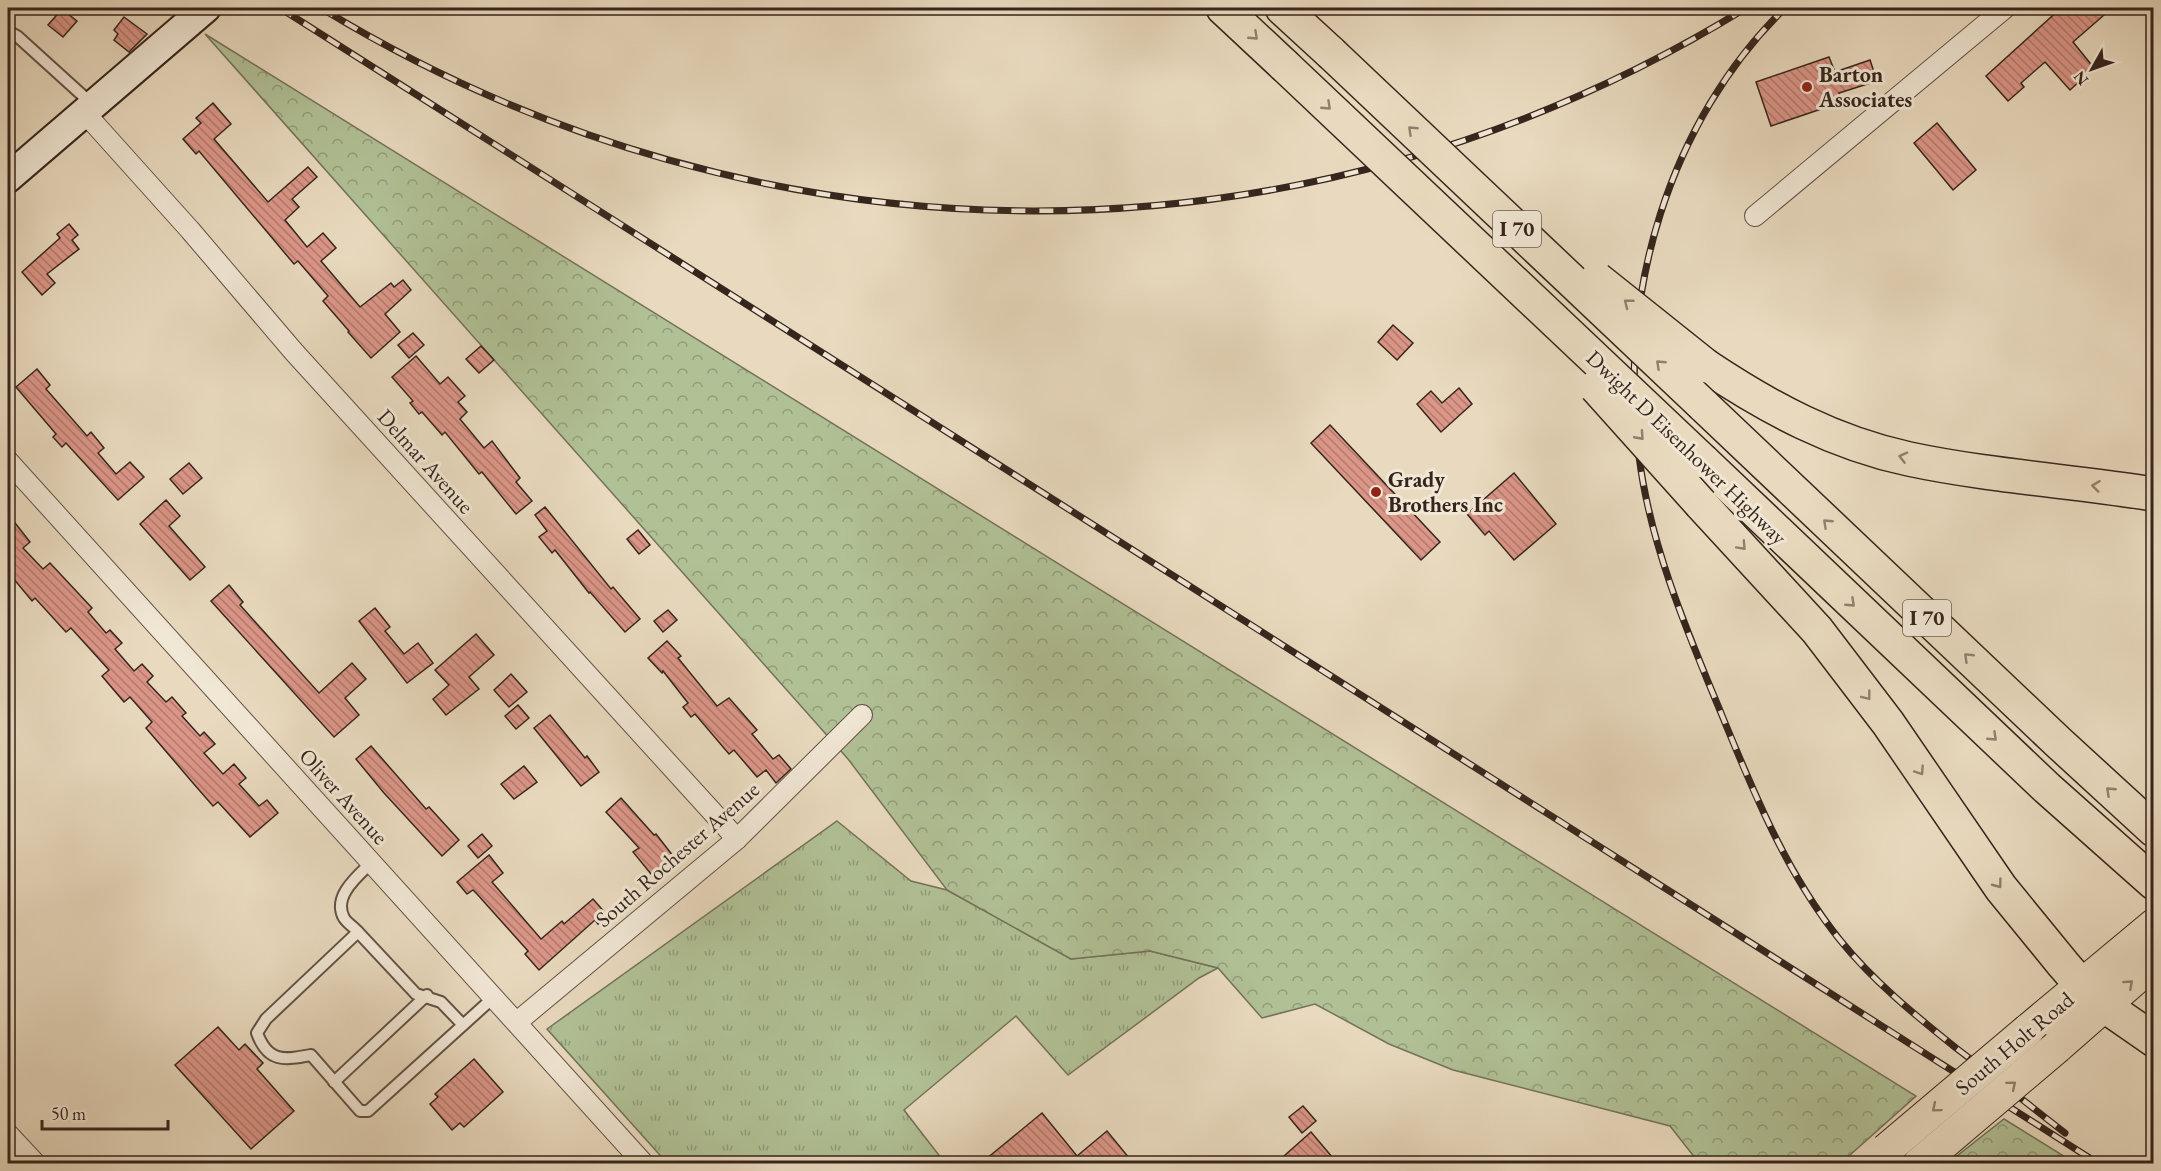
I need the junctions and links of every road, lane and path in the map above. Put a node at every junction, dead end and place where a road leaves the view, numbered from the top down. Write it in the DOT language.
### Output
graph roads {
  1 [pos="206,8"];
  2 [pos="1223,8"];
  3 [pos="1282,8"];
  4 [pos="2005,8"];
  5 [pos="8,31"];
  6 [pos="88,108"];
  7 [pos="1449,165"];
  8 [pos="8,177"];
  9 [pos="1432,205"];
  10 [pos="1755,216"];
  11 [pos="8,461"];
  12 [pos="2154,494"];
  13 [pos="862,715"];
  14 [pos="2154,830"];
  15 [pos="737,839"];
  16 [pos="372,862"];
  17 [pos="2154,884"];
  18 [pos="2154,925"];
  19 [pos="358,932"];
  20 [pos="2140,955"];
  21 [pos="427,995"];
  22 [pos="2093,996"];
  23 [pos="494,997"];
  24 [pos="517,1022"];
  25 [pos="463,1025"];
  26 [pos="2154,1040"];
  27 [pos="334,1082"];
  28 [pos="8,1134"];
  29 [pos="1882,1157"];
  30 [pos="32,1162"];
  31 [pos="644,1164"];
  32 [pos="1919,1164"];
  1 -- 6 [label="main road"];
  2 -- 9 [label="highway, Dwight D Eisenhower Highway / I 70, one-way, bridge"];
  7 -- 3 [label="highway, Dwight D Eisenhower Highway / I 70, one-way, bridge"];
  4 -- 10 [label="street"];
  5 -- 6 [label="lane"];
  6 -- 8 [label="main road"];
  6 -- 15 [label="street, Delmar Avenue"];
  12 -- 7 [label="highway, one-way, bridge"];
  14 -- 7 [label="highway, Dwight D Eisenhower Highway / I 70, one-way, bridge"];
  9 -- 17 [label="highway, Dwight D Eisenhower Highway / I 70, one-way, bridge"];
  9 -- 22 [label="highway, one-way, bridge"];
  11 -- 16 [label="street, Oliver Avenue"];
  13 -- 15 [label="street, South Rochester Avenue"];
  15 -- 24 [label="street, South Rochester Avenue"];
  16 -- 19 [label="lane"];
  16 -- 23 [label="street, Oliver Avenue"];
  18 -- 20 [label="main road, South Holt Road"];
  19 -- 21 [label="lane"];
  19 -- 27 [label="lane"];
  20 -- 22 [label="main road, South Holt Road"];
  21 -- 25 [label="lane"];
  21 -- 27 [label="lane"];
  22 -- 26 [label="highway"];
  22 -- 29 [label="main road, South Holt Road, one-way, bridge"];
  32 -- 22 [label="main road, South Holt Road, one-way, bridge"];
  23 -- 24 [label="street, Oliver Avenue"];
  23 -- 25 [label="lane"];
  24 -- 31 [label="street, Oliver Avenue"];
  25 -- 27 [label="lane"];
  28 -- 30 [label="street"];
}
